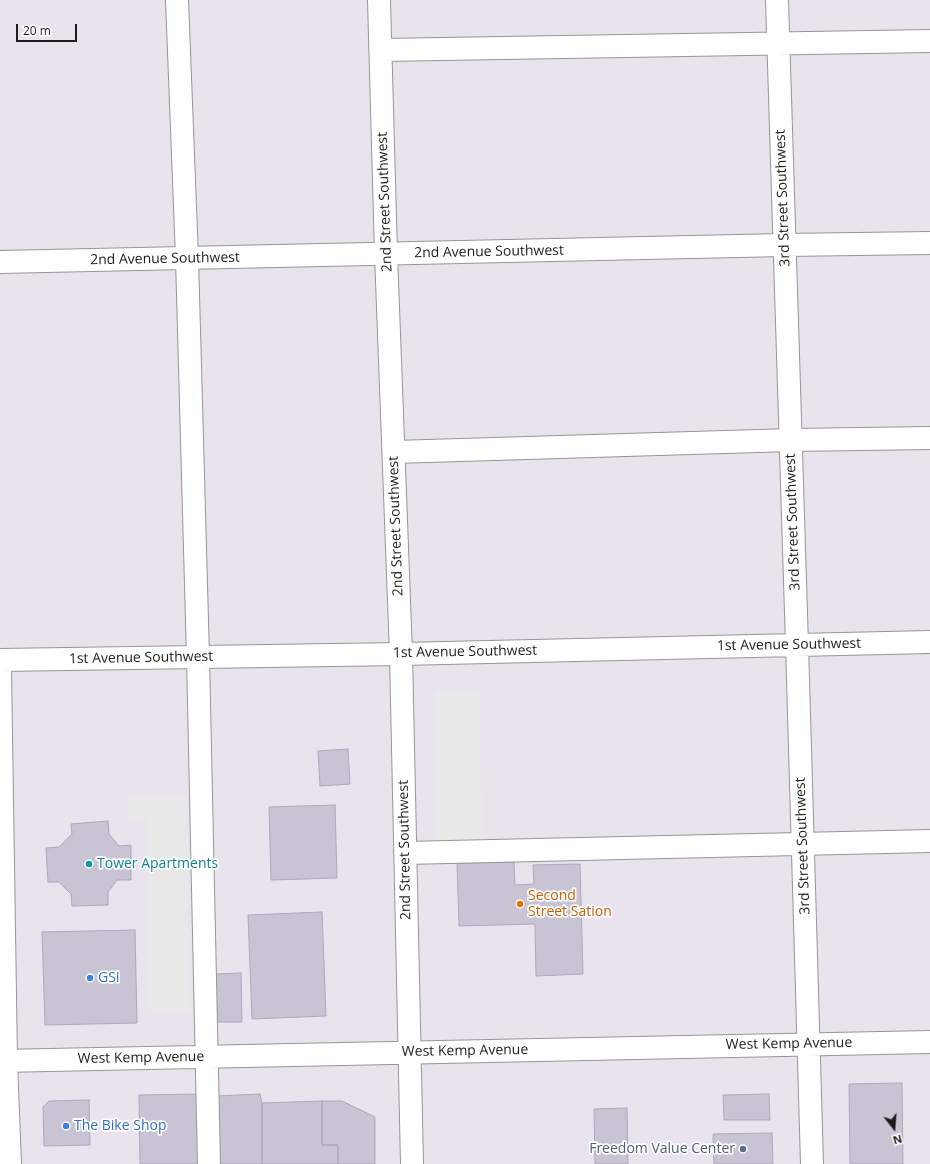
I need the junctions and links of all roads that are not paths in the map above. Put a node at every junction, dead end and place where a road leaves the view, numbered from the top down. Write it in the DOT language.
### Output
graph roads {
  1 [pos="177,0"];
  2 [pos="379,0"];
  3 [pos="777,0"];
  4 [pos="930,40"];
  5 [pos="778,44"];
  6 [pos="381,50"];
  7 [pos="930,243"];
  8 [pos="784,245"];
  9 [pos="386,254"];
  10 [pos="187,258"];
  11 [pos="0,262"];
  12 [pos="930,438"];
  13 [pos="791,440"];
  14 [pos="394,452"];
  15 [pos="930,642"];
  16 [pos="797,645"];
  17 [pos="401,654"];
  18 [pos="198,657"];
  19 [pos="0,660"];
  20 [pos="0,669"];
  21 [pos="930,841"];
  22 [pos="803,843"];
  23 [pos="405,854"];
  24 [pos="930,1042"];
  25 [pos="809,1044"];
  26 [pos="410,1052"];
  27 [pos="206,1056"];
  28 [pos="3,1061"];
  29 [pos="10,1164"];
  30 [pos="209,1164"];
  31 [pos="412,1164"];
  32 [pos="812,1164"];
  1 -- 10 [label="street"];
  2 -- 6 [label="street, 2nd Street Southwest"];
  3 -- 5 [label="street, 3rd Street Southwest"];
  4 -- 5 [label="street"];
  5 -- 6 [label="street"];
  5 -- 8 [label="street, 3rd Street Southwest"];
  6 -- 9 [label="street, 2nd Street Southwest"];
  7 -- 8 [label="street, 2nd Avenue Southwest"];
  8 -- 9 [label="street, 2nd Avenue Southwest"];
  8 -- 13 [label="street, 3rd Street Southwest"];
  9 -- 10 [label="street, 2nd Avenue Southwest"];
  9 -- 14 [label="street, 2nd Street Southwest"];
  10 -- 11 [label="street, 2nd Avenue Southwest"];
  10 -- 18 [label="street"];
  12 -- 13 [label="street"];
  13 -- 14 [label="street"];
  13 -- 16 [label="street, 3rd Street Southwest"];
  14 -- 17 [label="street, 2nd Street Southwest"];
  15 -- 16 [label="street, 1st Avenue Southwest"];
  16 -- 17 [label="street, 1st Avenue Southwest"];
  16 -- 22 [label="street, 3rd Street Southwest"];
  17 -- 18 [label="street, 1st Avenue Southwest"];
  17 -- 23 [label="street, 2nd Street Southwest"];
  18 -- 19 [label="street, 1st Avenue Southwest"];
  18 -- 27 [label="street"];
  20 -- 28 [label="street"];
  21 -- 22 [label="street"];
  22 -- 23 [label="street"];
  22 -- 25 [label="street, 3rd Street Southwest"];
  23 -- 26 [label="street, 2nd Street Southwest"];
  24 -- 25 [label="street, West Kemp Avenue"];
  25 -- 26 [label="street, West Kemp Avenue"];
  25 -- 32 [label="street, 3rd Street Southwest"];
  26 -- 27 [label="street, West Kemp Avenue"];
  26 -- 31 [label="street, 2nd Street Southwest"];
  27 -- 28 [label="street, West Kemp Avenue"];
  27 -- 30 [label="street"];
  28 -- 29 [label="street"];
}
